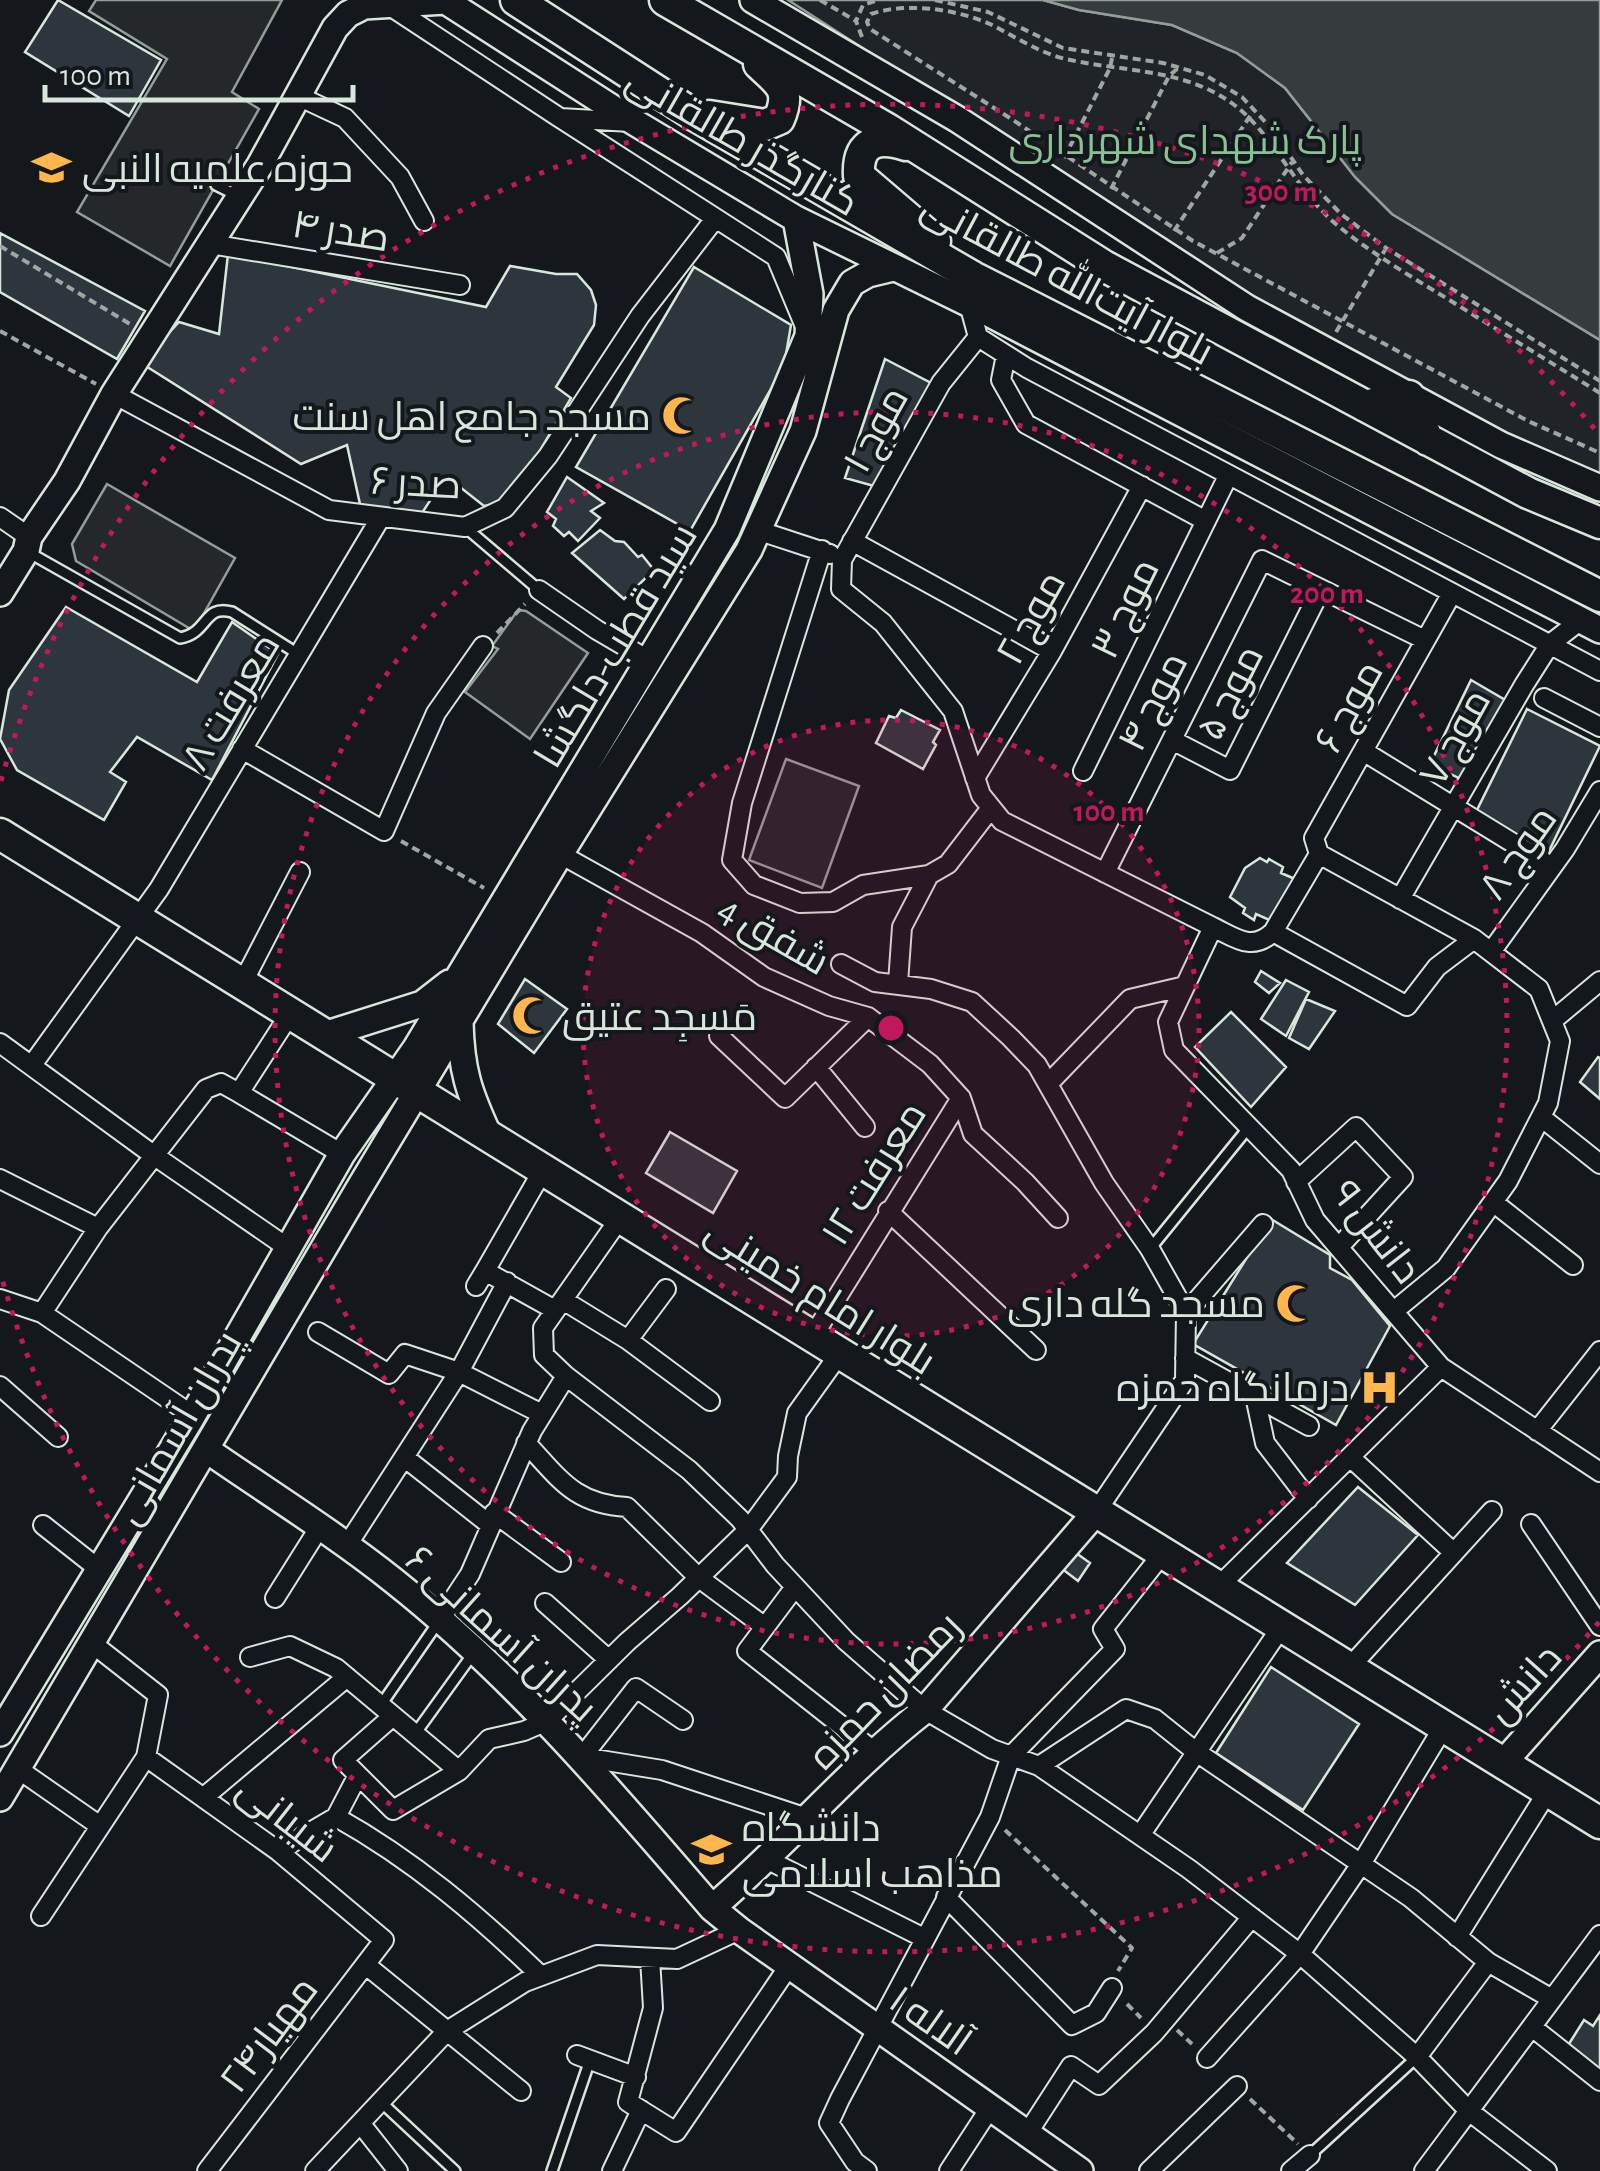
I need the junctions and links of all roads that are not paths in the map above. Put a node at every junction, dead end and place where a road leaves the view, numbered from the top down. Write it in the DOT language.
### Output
graph roads {
  1 [pos="516,0"];
  2 [pos="665,0"];
  3 [pos="753,0"];
  4 [pos="445,1"];
  5 [pos="390,6"];
  6 [pos="729,38"];
  7 [pos="298,96"];
  8 [pos="691,113"];
  9 [pos="560,118"];
  10 [pos="634,122"];
  11 [pos="914,148"];
  12 [pos="796,219"];
  13 [pos="714,220"];
  14 [pos="424,221"];
  15 [pos="210,244"];
  16 [pos="894,268"];
  17 [pos="460,285"];
  18 [pos="971,291"];
  19 [pos="808,336"];
  20 [pos="978,337"];
  21 [pos="1006,354"];
  22 [pos="114,394"];
  23 [pos="1409,396"];
  24 [pos="1220,404"];
  25 [pos="1169,406"];
  26 [pos="1365,406"];
  27 [pos="1428,440"];
  28 [pos="1228,476"];
  29 [pos="1142,486"];
  30 [pos="1600,488"];
  31 [pos="380,516"];
  32 [pos="0,517"];
  33 [pos="1206,521"];
  34 [pos="1600,523"];
  35 [pos="465,526"];
  36 [pos="760,530"];
  37 [pos="852,541"];
  38 [pos="27,544"];
  39 [pos="822,550"];
  40 [pos="842,560"];
  41 [pos="1321,589"];
  42 [pos="539,590"];
  43 [pos="0,593"];
  44 [pos="1452,594"];
  45 [pos="1600,596"];
  46 [pos="1590,625"];
  47 [pos="1425,640"];
  48 [pos="1550,644"];
  49 [pos="483,646"];
  50 [pos="1052,650"];
  51 [pos="298,654"];
  52 [pos="650,661"];
  53 [pos="1600,670"];
  54 [pos="1544,698"];
  55 [pos="1600,726"];
  56 [pos="1172,740"];
  57 [pos="242,750"];
  58 [pos="1363,751"];
  59 [pos="599,770"];
  60 [pos="1083,770"];
  61 [pos="975,778"];
  62 [pos="1600,791"];
  63 [pos="1456,807"];
  64 [pos="991,808"];
  65 [pos="0,834"];
  66 [pos="560,854"];
  67 [pos="1318,854"];
  68 [pos="1552,867"];
  69 [pos="300,872"];
  70 [pos="1105,873"];
  71 [pos="929,874"];
  72 [pos="1400,899"];
  73 [pos="138,920"];
  74 [pos="1213,927"];
  75 [pos="1273,932"];
  76 [pos="1474,939"];
  77 [pos="1490,952"];
  78 [pos="841,964"];
  79 [pos="460,974"];
  80 [pos="1600,981"];
  81 [pos="242,984"];
  82 [pos="898,984"];
  83 [pos="1185,986"];
  84 [pos="290,1014"];
  85 [pos="868,1017"];
  86 [pos="460,1021"];
  87 [pos="1552,1021"];
  88 [pos="324,1035"];
  89 [pos="719,1036"];
  90 [pos="0,1043"];
  91 [pos="32,1066"];
  92 [pos="816,1067"];
  93 [pos="1048,1084"];
  94 [pos="407,1086"];
  95 [pos="239,1093"];
  96 [pos="961,1098"];
  97 [pos="1540,1117"];
  98 [pos="1249,1127"];
  99 [pos="864,1128"];
  100 [pos="488,1136"];
  101 [pos="152,1154"];
  102 [pos="342,1154"];
  103 [pos="1600,1164"];
  104 [pos="542,1170"];
  105 [pos="0,1179"];
  106 [pos="1296,1182"];
  107 [pos="1493,1202"];
  108 [pos="888,1211"];
  109 [pos="620,1218"];
  110 [pos="1058,1218"];
  111 [pos="1263,1224"];
  112 [pos="98,1228"];
  113 [pos="1339,1247"];
  114 [pos="288,1248"];
  115 [pos="1150,1249"];
  116 [pos="1574,1265"];
  117 [pos="506,1282"];
  118 [pos="666,1290"];
  119 [pos="0,1299"];
  120 [pos="559,1305"];
  121 [pos="1394,1310"];
  122 [pos="42,1313"];
  123 [pos="1186,1313"];
  124 [pos="318,1332"];
  125 [pos="812,1336"];
  126 [pos="628,1340"];
  127 [pos="1036,1350"];
  128 [pos="1600,1351"];
  129 [pos="840,1353"];
  130 [pos="1185,1358"];
  131 [pos="1442,1367"];
  132 [pos="459,1372"];
  133 [pos="566,1376"];
  134 [pos="0,1386"];
  135 [pos="1255,1396"];
  136 [pos="710,1401"];
  137 [pos="542,1414"];
  138 [pos="192,1416"];
  139 [pos="1308,1426"];
  140 [pos="1538,1431"];
  141 [pos="58,1438"];
  142 [pos="526,1443"];
  143 [pos="207,1450"];
  144 [pos="404,1457"];
  145 [pos="1350,1457"];
  146 [pos="1600,1472"];
  147 [pos="1308,1498"];
  148 [pos="1492,1511"];
  149 [pos="1096,1512"];
  150 [pos="492,1519"];
  151 [pos="1532,1524"];
  152 [pos="43,1525"];
  153 [pos="319,1528"];
  154 [pos="748,1530"];
  155 [pos="346,1547"];
  156 [pos="1163,1553"];
  157 [pos="1454,1553"];
  158 [pos="561,1562"];
  159 [pos="100,1570"];
  160 [pos="699,1578"];
  161 [pos="795,1587"];
  162 [pos="1218,1587"];
  163 [pos="275,1598"];
  164 [pos="545,1603"];
  165 [pos="439,1621"];
  166 [pos="1282,1626"];
  167 [pos="1600,1626"];
  168 [pos="765,1627"];
  169 [pos="93,1644"];
  170 [pos="474,1652"];
  171 [pos="1600,1654"];
  172 [pos="250,1658"];
  173 [pos="609,1660"];
  174 [pos="1349,1668"];
  175 [pos="347,1677"];
  176 [pos="926,1710"];
  177 [pos="387,1711"];
  178 [pos="683,1720"];
  179 [pos="547,1721"];
  180 [pos="1444,1726"];
  181 [pos="0,1733"];
  182 [pos="415,1734"];
  183 [pos="1195,1751"];
  184 [pos="876,1753"];
  185 [pos="1011,1756"];
  186 [pos="146,1757"];
  187 [pos="582,1757"];
  188 [pos="1503,1763"];
  189 [pos="1039,1766"];
  190 [pos="18,1770"];
  191 [pos="459,1771"];
  192 [pos="358,1775"];
  193 [pos="1548,1791"];
  194 [pos="204,1797"];
  195 [pos="0,1798"];
  196 [pos="336,1817"];
  197 [pos="810,1819"];
  198 [pos="1600,1823"];
  199 [pos="100,1826"];
  200 [pos="1141,1834"];
  201 [pos="278,1851"];
  202 [pos="768,1860"];
  203 [pos="1361,1864"];
  204 [pos="946,1897"];
  205 [pos="712,1908"];
  206 [pos="41,1916"];
  207 [pos="1252,1917"];
  208 [pos="738,1930"];
  209 [pos="1600,1934"];
  210 [pos="1458,1937"];
  211 [pos="924,1938"];
  212 [pos="384,1940"];
  213 [pos="1300,1954"];
  214 [pos="650,1958"];
  215 [pos="1488,1962"];
  216 [pos="366,1965"];
  217 [pos="789,1966"];
  218 [pos="541,1976"];
  219 [pos="1112,1988"];
  220 [pos="1552,1999"];
  221 [pos="1532,2027"];
  222 [pos="447,2030"];
  223 [pos="879,2030"];
  224 [pos="1416,2057"];
  225 [pos="584,2058"];
  226 [pos="1206,2058"];
  227 [pos="636,2077"];
  228 [pos="1600,2081"];
  229 [pos="1237,2086"];
  230 [pos="521,2091"];
  231 [pos="381,2102"];
  232 [pos="990,2108"];
  233 [pos="641,2110"];
  234 [pos="1470,2111"];
  235 [pos="361,2124"];
  236 [pos="1027,2134"];
  237 [pos="1310,2155"];
  238 [pos="208,2171"];
  239 [pos="315,2171"];
  240 [pos="398,2171"];
  241 [pos="455,2171"];
  242 [pos="552,2171"];
  243 [pos="612,2171"];
  244 [pos="867,2171"];
  245 [pos="949,2171"];
  246 [pos="1080,2171"];
  247 [pos="1149,2171"];
  248 [pos="1291,2171"];
  249 [pos="1424,2171"];
  250 [pos="1547,2171"];
  1 -- 8 [label="main road, بلوار آیت‌الله طالقانی"];
  2 -- 6 [label="main road, بلوار آیت‌الله طالقانی"];
  3 -- 23 [label="main road"];
  4 -- 5 [label="main road"];
  4 -- 10 [label="main road, کنارگذر طالقانی"];
  5 -- 7 [label="main road"];
  5 -- 9 [label="street"];
  6 -- 8 [label="main road"];
  6 -- 11 [label="main road, بلوار آیت‌الله طالقانی"];
  7 -- 14 [label="street"];
  7 -- 15 [label="main road"];
  8 -- 18 [label="main road, بلوار آیت‌الله طالقانی"];
  9 -- 10 [label="street"];
  9 -- 13 [label="street"];
  10 -- 12 [label="main road, کنارگذر طالقانی"];
  11 -- 18 [label="main road"];
  11 -- 26 [label="main road, بلوار آیت‌الله طالقانی"];
  12 -- 16 [label="main road, کنارگذر طالقانی"];
  12 -- 19 [label="main road, سید قطب-دلگشا"];
  13 -- 19 [label="street"];
  13 -- 35 [label="street, صدر ۶"];
  15 -- 17 [label="street, صدر ۴"];
  15 -- 22 [label="main road"];
  16 -- 18 [label="main road, کنارگذر طالقانی"];
  16 -- 36 [label="main road, سید قطب-دلگشا"];
  18 -- 20 [label="street"];
  18 -- 24 [label="main road, بلوار آیت‌الله طالقانی"];
  18 -- 25 [label="main road, کنارگذر طالقانی"];
  19 -- 52 [label="main road, سید قطب-دلگشا"];
  20 -- 21 [label="street"];
  20 -- 37 [label="street, موج ۱"];
  21 -- 28 [label="street"];
  21 -- 29 [label="street"];
  22 -- 31 [label="street, صدر ۶"];
  22 -- 38 [label="main road"];
  23 -- 26 [label="main road"];
  23 -- 27 [label="main road"];
  23 -- 30 [label="main road"];
  24 -- 25 [label="main road"];
  24 -- 45 [label="main road, بلوار آیت‌الله طالقانی"];
  25 -- 46 [label="main road, کنارگذر طالقانی"];
  26 -- 27 [label="main road, بلوار آیت‌الله طالقانی"];
  27 -- 34 [label="main road, بلوار آیت‌الله طالقانی"];
  28 -- 33 [label="street, موج ۳"];
  28 -- 44 [label="street"];
  29 -- 33 [label="street"];
  29 -- 50 [label="street, موج ۲"];
  31 -- 35 [label="street, صدر ۶"];
  31 -- 51 [label="street, معرفت ۸"];
  32 -- 38 [label="street"];
  33 -- 60 [label="street, موج ۳"];
  35 -- 42 [label="lane"];
  36 -- 39 [label="street"];
  36 -- 59 [label="main road, سید قطب-دلگشا"];
  37 -- 40 [label="street, موج ۱"];
  37 -- 50 [label="street"];
  38 -- 43 [label="main road"];
  38 -- 51 [label="lane"];
  39 -- 40 [label="street"];
  39 -- 71 [label="street"];
  40 -- 61 [label="street"];
  41 -- 47 [label="street"];
  41 -- 56 [label="street, موج ۴"];
  41 -- 56 [label="street, موج ۵"];
  42 -- 52 [label="street"];
  44 -- 47 [label="street, موج ۶"];
  44 -- 48 [label="street"];
  46 -- 48 [label="street, موج ۷"];
  47 -- 58 [label="street, موج ۶"];
  48 -- 53 [label="street"];
  48 -- 63 [label="street, موج ۷"];
  49 -- 57 [label="street"];
  50 -- 61 [label="street, موج ۲"];
  51 -- 57 [label="street, معرفت ۸"];
  52 -- 59 [label="main road, سید قطب-دلگشا"];
  54 -- 55 [label="street"];
  56 -- 70 [label="street, موج ۴"];
  57 -- 73 [label="street, معرفت ۸"];
  58 -- 63 [label="street"];
  58 -- 67 [label="street, موج ۶"];
  59 -- 66 [label="main road, سید قطب-دلگشا"];
  59 -- 79 [label="main road, سید قطب-دلگشا"];
  61 -- 64 [label="street"];
  62 -- 68 [label="street, موج ۸"];
  63 -- 68 [label="street"];
  63 -- 72 [label="street, موج ۷"];
  64 -- 70 [label="street"];
  64 -- 71 [label="street"];
  65 -- 73 [label="main road, بلوار امام خمینی"];
  66 -- 85 [label="street, شفق 4"];
  66 -- 86 [label="main road, سید قطب-دلگشا"];
  67 -- 72 [label="street"];
  67 -- 75 [label="street, موج ۶"];
  68 -- 77 [label="street, موج ۸"];
  69 -- 81 [label="street"];
  70 -- 74 [label="street"];
  71 -- 82 [label="street"];
  72 -- 76 [label="street"];
  73 -- 81 [label="main road, بلوار امام خمینی"];
  73 -- 91 [label="street, معرفت ۸"];
  74 -- 75 [label="street"];
  74 -- 83 [label="street, دانش ۹"];
  75 -- 76 [label="street"];
  76 -- 77 [label="street"];
  77 -- 87 [label="street"];
  78 -- 82 [label="street"];
  79 -- 88 [label="main road"];
  79 -- 94 [label="main road, سید قطب-دلگشا"];
  80 -- 87 [label="street"];
  81 -- 84 [label="main road, بلوار امام خمینی"];
  82 -- 93 [label="street"];
  83 -- 93 [label="street"];
  83 -- 98 [label="street, دانش ۹"];
  84 -- 88 [label="main road, بلوار امام خمینی"];
  84 -- 95 [label="street"];
  85 -- 92 [label="street"];
  85 -- 96 [label="street, شفق 4"];
  86 -- 94 [label="main road, سید قطب-دلگشا"];
  86 -- 100 [label="main road"];
  87 -- 97 [label="street"];
  88 -- 94 [label="main road, بلوار امام خمینی"];
  89 -- 92 [label="street"];
  90 -- 91 [label="street"];
  91 -- 101 [label="street"];
  92 -- 99 [label="street"];
  93 -- 115 [label="street"];
  94 -- 100 [label="main road, بلوار امام خمینی"];
  94 -- 102 [label="main road, پدران آسمانی"];
  94 -- 143 [label="main road, پدران آسمانی"];
  95 -- 101 [label="street"];
  95 -- 102 [label="street"];
  96 -- 108 [label="street, معرفت ۱۲"];
  96 -- 110 [label="street, شفق 4"];
  97 -- 103 [label="street"];
  97 -- 107 [label="street"];
  98 -- 106 [label="street, دانش ۹"];
  98 -- 115 [label="lane"];
  100 -- 104 [label="main road, بلوار امام خمینی"];
  101 -- 112 [label="street"];
  101 -- 114 [label="street"];
  102 -- 114 [label="main road, پدران آسمانی"];
  104 -- 109 [label="main road, بلوار امام خمینی"];
  104 -- 117 [label="street"];
  105 -- 112 [label="street"];
  106 -- 113 [label="street, دانش ۹"];
  106 -- 113 [label="street"];
  107 -- 116 [label="street"];
  107 -- 121 [label="street"];
  108 -- 125 [label="street, معرفت ۱۲"];
  108 -- 127 [label="street"];
  109 -- 120 [label="street"];
  109 -- 125 [label="main road, بلوار امام خمینی"];
  111 -- 123 [label="street"];
  112 -- 122 [label="street"];
  113 -- 121 [label="street, دانش ۹"];
  114 -- 138 [label="main road, پدران آسمانی"];
  115 -- 123 [label="street"];
  117 -- 120 [label="street"];
  117 -- 132 [label="street"];
  118 -- 126 [label="street"];
  119 -- 122 [label="street"];
  120 -- 126 [label="street"];
  120 -- 133 [label="street"];
  121 -- 131 [label="street, دانش ۹"];
  122 -- 138 [label="street"];
  123 -- 130 [label="street"];
  124 -- 132 [label="street"];
  125 -- 129 [label="main road, بلوار امام خمینی"];
  126 -- 136 [label="street"];
  128 -- 140 [label="street"];
  129 -- 149 [label="main road, بلوار امام خمینی"];
  129 -- 154 [label="street"];
  130 -- 135 [label="street"];
  130 -- 149 [label="street"];
  131 -- 140 [label="street, دانش ۹"];
  131 -- 145 [label="street"];
  132 -- 137 [label="street"];
  132 -- 144 [label="street"];
  133 -- 137 [label="street"];
  133 -- 154 [label="street"];
  134 -- 141 [label="street"];
  135 -- 139 [label="street"];
  135 -- 147 [label="street"];
  137 -- 142 [label="street"];
  138 -- 159 [label="main road, پدران آسمانی"];
  140 -- 146 [label="street, دانش ۹"];
  142 -- 150 [label="street"];
  142 -- 160 [label="street"];
  143 -- 153 [label="main road, پدران آسمانی ۶"];
  143 -- 169 [label="main road, پدران آسمانی"];
  144 -- 150 [label="street"];
  144 -- 155 [label="street"];
  145 -- 147 [label="street"];
  145 -- 157 [label="street"];
  147 -- 162 [label="street"];
  148 -- 157 [label="street"];
  149 -- 156 [label="main road, بلوار امام خمینی"];
  149 -- 176 [label="main road, رمضان حمزه"];
  150 -- 158 [label="street"];
  150 -- 165 [label="street"];
  151 -- 167 [label="street"];
  152 -- 159 [label="street"];
  153 -- 155 [label="main road, پدران آسمانی ۶"];
  153 -- 163 [label="street"];
  154 -- 160 [label="street"];
  154 -- 161 [label="street"];
  155 -- 165 [label="main road, پدران آسمانی ۶"];
  156 -- 162 [label="main road, بلوار امام خمینی"];
  156 -- 185 [label="street"];
  157 -- 174 [label="street"];
  159 -- 181 [label="main road, پدران آسمانی"];
  160 -- 168 [label="street"];
  160 -- 173 [label="street"];
  161 -- 168 [label="street"];
  161 -- 176 [label="street"];
  162 -- 166 [label="main road, بلوار امام خمینی"];
  164 -- 173 [label="street"];
  165 -- 170 [label="main road, پدران آسمانی ۶"];
  165 -- 177 [label="lane"];
  166 -- 174 [label="main road, بلوار امام خمینی"];
  166 -- 183 [label="street"];
  168 -- 184 [label="street"];
  169 -- 186 [label="street"];
  169 -- 190 [label="main road, پدران آسمانی"];
  170 -- 179 [label="main road, پدران آسمانی ۶"];
  170 -- 182 [label="lane"];
  171 -- 188 [label="main road, دانش"];
  172 -- 175 [label="street"];
  173 -- 179 [label="street"];
  174 -- 180 [label="main road, بلوار امام خمینی"];
  175 -- 177 [label="street"];
  175 -- 194 [label="street"];
  176 -- 184 [label="main road, رمضان حمزه"];
  176 -- 185 [label="street"];
  177 -- 182 [label="street"];
  177 -- 192 [label="street"];
  178 -- 187 [label="street"];
  179 -- 187 [label="main road, پدران آسمانی ۶"];
  179 -- 191 [label="street"];
  180 -- 188 [label="main road, بلوار امام خمینی"];
  180 -- 203 [label="street"];
  182 -- 191 [label="street"];
  183 -- 189 [label="street"];
  183 -- 200 [label="street"];
  183 -- 203 [label="street"];
  184 -- 197 [label="main road, رمضان حمزه"];
  185 -- 189 [label="street"];
  185 -- 204 [label="street"];
  186 -- 194 [label="street, شیبانی"];
  186 -- 199 [label="street"];
  187 -- 197 [label="street"];
  187 -- 205 [label="main road, پدران آسمانی ۶"];
  188 -- 193 [label="main road, بلوار امام خمینی"];
  189 -- 200 [label="street"];
  190 -- 195 [label="main road, پدران آسمانی"];
  190 -- 199 [label="street"];
  191 -- 192 [label="street"];
  192 -- 196 [label="street"];
  193 -- 198 [label="main road, بلوار امام خمینی"];
  193 -- 210 [label="street"];
  194 -- 201 [label="street, شیبانی"];
  196 -- 201 [label="street"];
  196 -- 218 [label="street"];
  197 -- 202 [label="main road, رمضان حمزه"];
  199 -- 206 [label="street"];
  200 -- 207 [label="street"];
  201 -- 212 [label="street, شیبانی"];
  202 -- 205 [label="main road, رمضان حمزه"];
  202 -- 211 [label="street"];
  203 -- 210 [label="street"];
  203 -- 213 [label="street"];
  204 -- 211 [label="street"];
  204 -- 219 [label="street"];
  205 -- 208 [label="main road, پدران آسمانی ۶"];
  207 -- 213 [label="street"];
  207 -- 236 [label="street"];
  208 -- 214 [label="street"];
  208 -- 217 [label="main road, آلاله ۱"];
  209 -- 220 [label="street"];
  210 -- 215 [label="street"];
  211 -- 223 [label="street"];
  212 -- 216 [label="street, مهیار۲۴"];
  213 -- 224 [label="street"];
  213 -- 226 [label="street"];
  214 -- 218 [label="street"];
  214 -- 227 [label="street"];
  215 -- 220 [label="street"];
  215 -- 224 [label="street"];
  216 -- 222 [label="street"];
  216 -- 238 [label="street, مهیار۲۴"];
  217 -- 223 [label="main road, آلاله ۱"];
  217 -- 233 [label="street"];
  218 -- 222 [label="street"];
  220 -- 221 [label="street"];
  221 -- 228 [label="street"];
  221 -- 234 [label="street"];
  222 -- 230 [label="street"];
  222 -- 231 [label="street"];
  223 -- 232 [label="main road, آلاله ۱"];
  223 -- 244 [label="street"];
  224 -- 234 [label="street"];
  224 -- 237 [label="lane"];
  225 -- 227 [label="street"];
  225 -- 242 [label="lane"];
  227 -- 233 [label="street"];
  229 -- 247 [label="street"];
  231 -- 235 [label="street"];
  231 -- 241 [label="lane"];
  232 -- 236 [label="main road, آلاله ۱"];
  232 -- 245 [label="street"];
  233 -- 243 [label="street"];
  234 -- 249 [label="street"];
  234 -- 250 [label="street"];
  235 -- 239 [label="street"];
  235 -- 240 [label="street"];
  236 -- 246 [label="main road, آلاله ۱"];
  237 -- 248 [label="street"];
}
